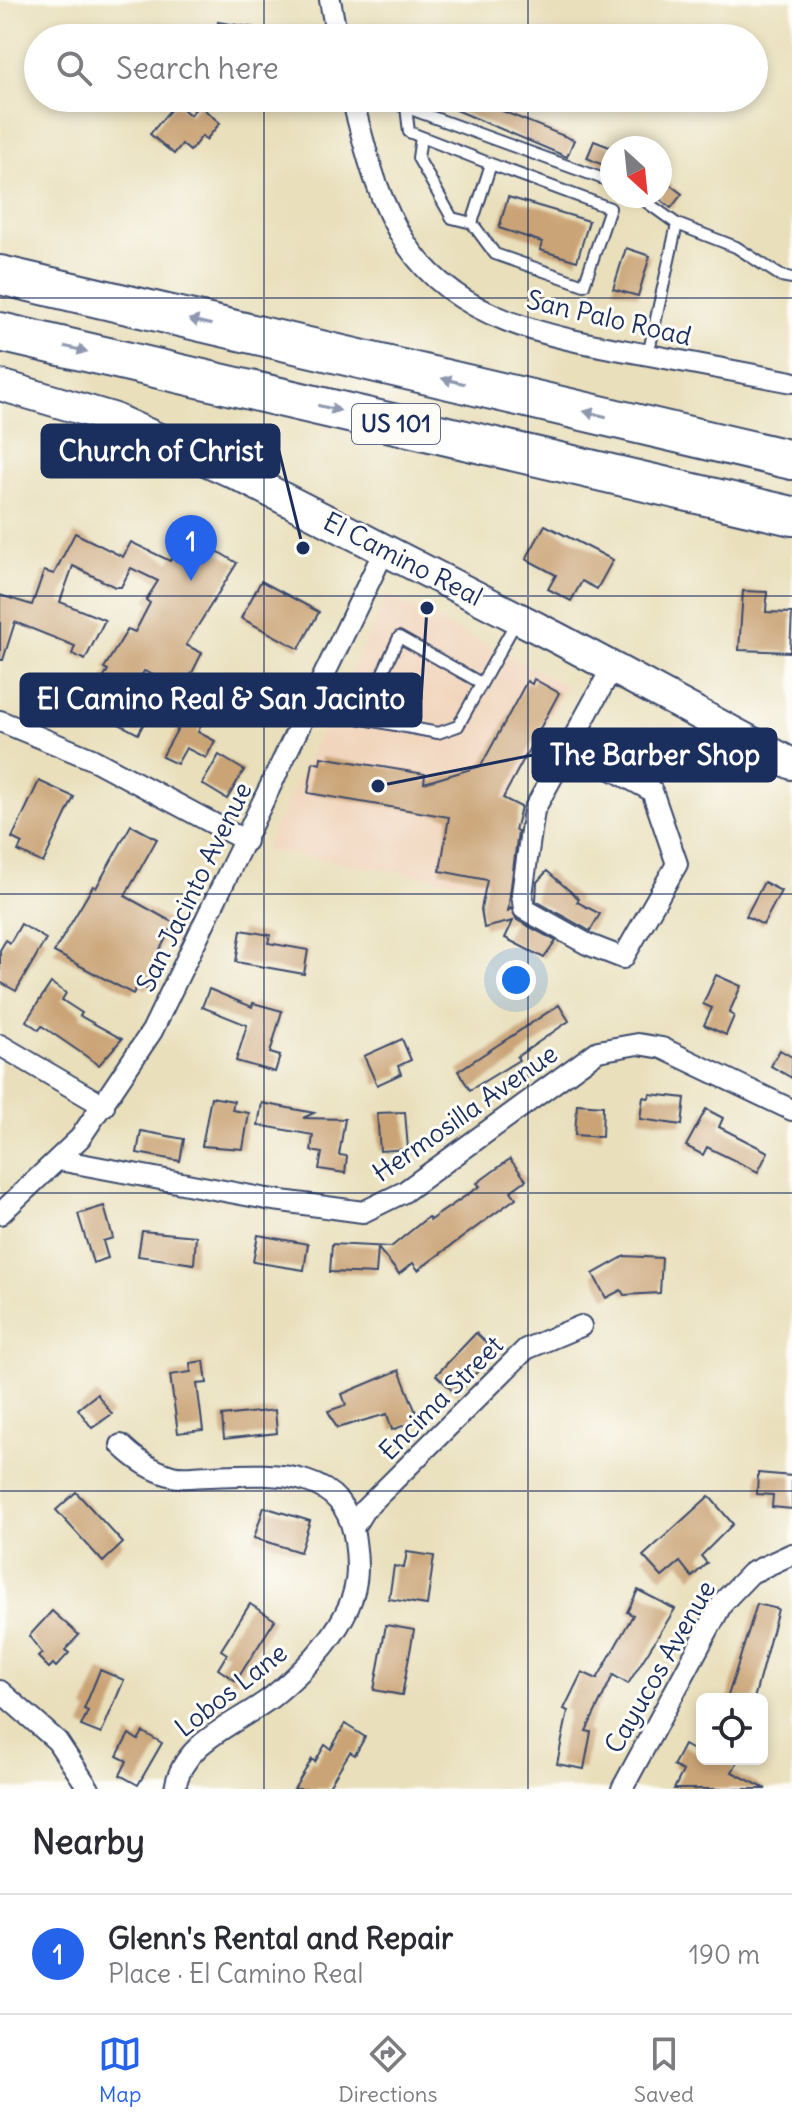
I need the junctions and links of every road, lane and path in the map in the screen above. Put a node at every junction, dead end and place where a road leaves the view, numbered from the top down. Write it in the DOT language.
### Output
graph roads {
  1 [pos="330,0"];
  2 [pos="334,24"];
  3 [pos="356,112"];
  4 [pos="407,112"];
  5 [pos="420,112"];
  6 [pos="421,137"];
  7 [pos="491,164"];
  8 [pos="600,178"];
  9 [pos="655,208"];
  10 [pos="472,223"];
  11 [pos="677,224"];
  12 [pos="0,275"];
  13 [pos="792,278"];
  14 [pos="0,332"];
  15 [pos="648,355"];
  16 [pos="792,382"];
  17 [pos="0,385"];
  18 [pos="662,430"];
  19 [pos="792,444"];
  20 [pos="792,460"];
  21 [pos="617,475"];
  22 [pos="792,516"];
  23 [pos="792,539"];
  24 [pos="385,549"];
  25 [pos="518,618"];
  26 [pos="612,668"];
  27 [pos="481,683"];
  28 [pos="310,709"];
  29 [pos="362,718"];
  30 [pos="0,721"];
  31 [pos="569,746"];
  32 [pos="792,764"];
  33 [pos="246,841"];
  34 [pos="0,1045"];
  35 [pos="104,1106"];
  36 [pos="792,1110"];
  37 [pos="59,1160"];
  38 [pos="0,1214"];
  39 [pos="581,1326"];
  40 [pos="121,1445"];
  41 [pos="353,1528"];
  42 [pos="792,1554"];
  43 [pos="0,1691"];
  44 [pos="89,1789"];
  45 [pos="175,1789"];
  46 [pos="622,1789"];
  1 -- 2 [label="street"];
  3 -- 15 [label="street, San Palo Road"];
  4 -- 6 [label="lane"];
  5 -- 8 [label="lane"];
  6 -- 7 [label="lane"];
  6 -- 10 [label="lane"];
  7 -- 10 [label="lane"];
  7 -- 10 [label="lane"];
  9 -- 11 [label="lane"];
  11 -- 13 [label="lane"];
  11 -- 15 [label="lane"];
  18 -- 12 [label="highway, US 101, one-way"];
  14 -- 21 [label="highway, US 101, one-way"];
  15 -- 16 [label="street, San Palo Road"];
  17 -- 24 [label="main road, El Camino Real"];
  18 -- 19 [label="highway"];
  18 -- 20 [label="highway, US 101"];
  21 -- 22 [label="highway, US 101"];
  21 -- 23 [label="highway"];
  24 -- 25 [label="main road, El Camino Real"];
  24 -- 28 [label="street, San Jacinto Avenue"];
  25 -- 26 [label="main road, El Camino Real"];
  25 -- 27 [label="lane"];
  26 -- 31 [label="street"];
  26 -- 32 [label="main road, El Camino Real"];
  27 -- 29 [label="lane"];
  27 -- 29 [label="lane"];
  28 -- 29 [label="lane"];
  28 -- 33 [label="street, San Jacinto Avenue"];
  30 -- 33 [label="street"];
  31 -- 31 [label="street"];
  33 -- 35 [label="street, San Jacinto Avenue"];
  34 -- 35 [label="street"];
  35 -- 37 [label="street, San Jacinto Avenue"];
  36 -- 37 [label="street, Hermosilla Avenue"];
  37 -- 38 [label="street, San Jacinto Avenue"];
  39 -- 41 [label="street, Encima Street"];
  40 -- 41 [label="street, Lobos Lane"];
  41 -- 45 [label="street, Lobos Lane"];
  42 -- 46 [label="street, Cayucos Avenue"];
  43 -- 44 [label="street"];
}
